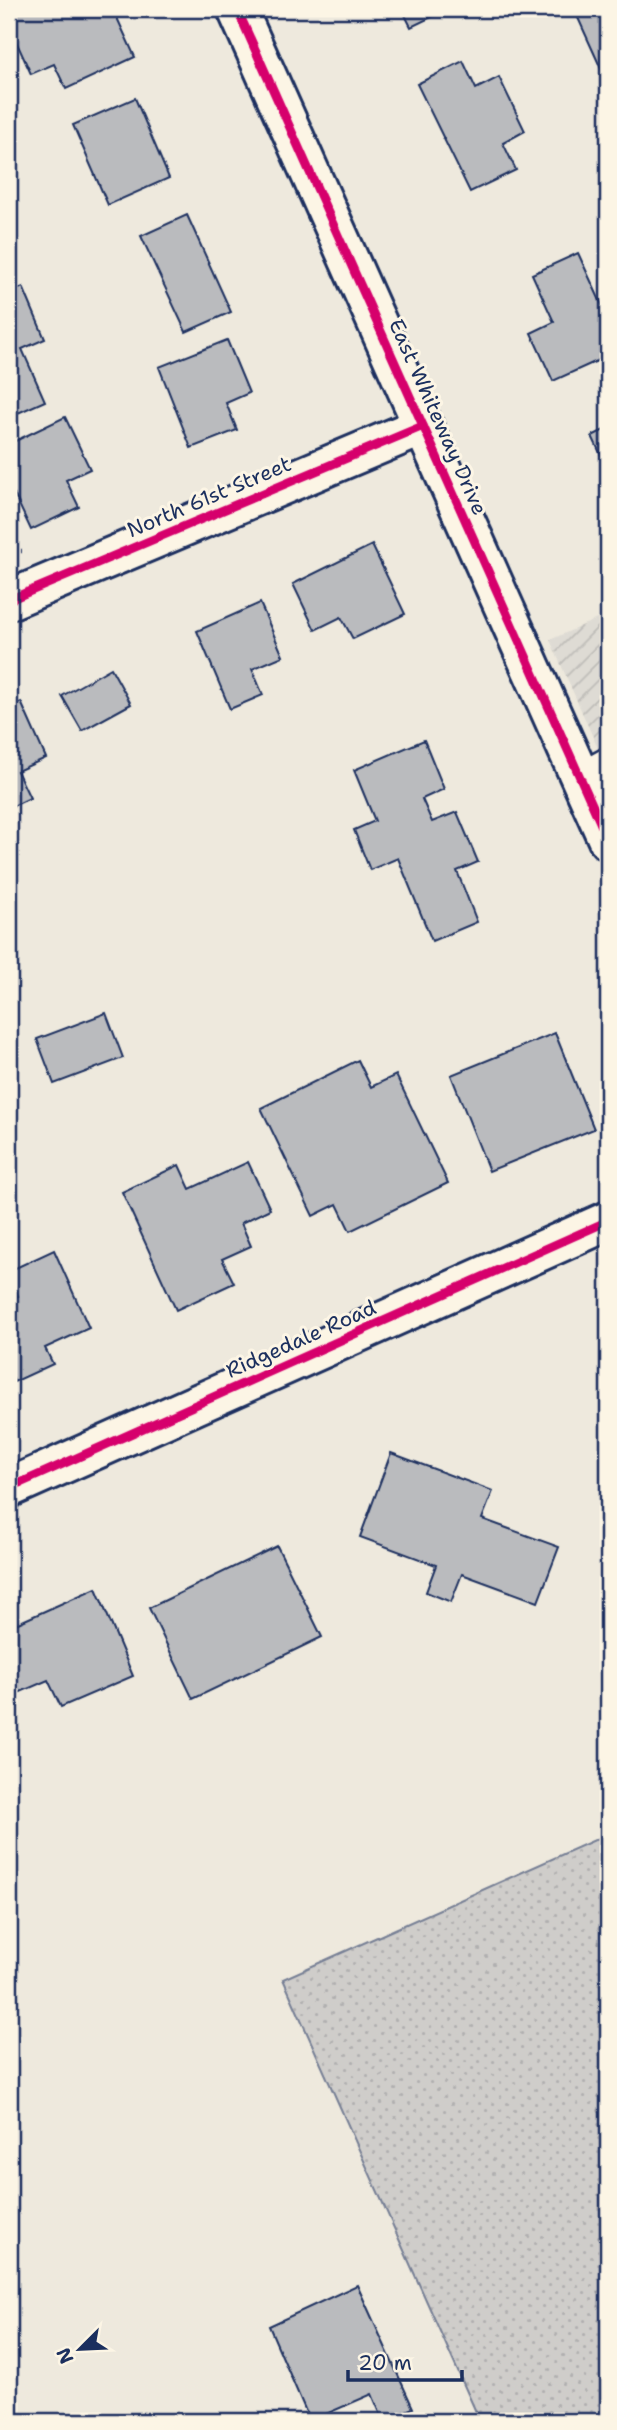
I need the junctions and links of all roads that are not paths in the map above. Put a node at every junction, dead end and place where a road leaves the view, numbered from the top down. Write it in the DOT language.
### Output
graph roads {
  1 [pos="237,9"];
  2 [pos="423,426"];
  3 [pos="9,600"];
  4 [pos="593,766"];
  5 [pos="608,840"];
  6 [pos="608,1221"];
  7 [pos="9,1488"];
  1 -- 2 [label="street, East Whiteway Drive"];
  2 -- 3 [label="street, North 61st Street"];
  2 -- 4 [label="street, East Whiteway Drive"];
  4 -- 5 [label="street, East Whiteway Drive"];
  6 -- 7 [label="street, Ridgedale Road"];
}
